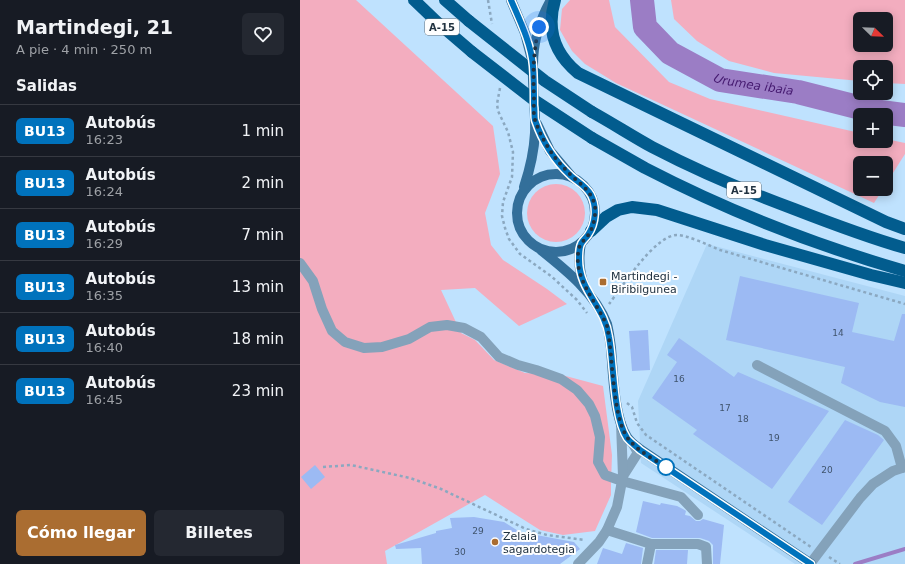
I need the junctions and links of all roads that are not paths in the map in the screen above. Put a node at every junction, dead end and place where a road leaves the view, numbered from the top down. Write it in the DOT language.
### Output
graph roads {
  1 [pos="414,0"];
  2 [pos="445,0"];
  3 [pos="511,0"];
  4 [pos="550,0"];
  5 [pos="555,0"];
  6 [pos="533,64"];
  7 [pos="535,118"];
  8 [pos="573,177"];
  9 [pos="523,191"];
  10 [pos="905,229"];
  11 [pos="591,231"];
  12 [pos="581,243"];
  13 [pos="905,248"];
  14 [pos="541,250"];
  15 [pos="300,263"];
  16 [pos="905,272"];
  17 [pos="905,283"];
  18 [pos="589,294"];
  19 [pos="758,365"];
  20 [pos="620,423"];
  21 [pos="633,444"];
  22 [pos="648,455"];
  23 [pos="635,457"];
  24 [pos="904,467"];
  25 [pos="622,479"];
  26 [pos="698,515"];
  27 [pos="607,530"];
  28 [pos="651,544"];
  29 [pos="578,564"];
  30 [pos="647,564"];
  31 [pos="707,564"];
  32 [pos="810,564"];
  1 -- 16 [label="highway, A-15, bridge"];
  2 -- 13 [label="highway, A-15, bridge"];
  3 -- 6 [label="main road"];
  4 -- 6 [label="main road"];
  5 -- 10 [label="highway"];
  6 -- 7 [label="main road"];
  7 -- 8 [label="main road"];
  7 -- 9 [label="main road"];
  8 -- 9 [label="main road"];
  8 -- 11 [label="main road"];
  9 -- 14 [label="main road"];
  11 -- 12 [label="main road"];
  11 -- 17 [label="highway"];
  12 -- 14 [label="main road"];
  12 -- 18 [label="main road"];
  14 -- 18 [label="main road"];
  15 -- 25 [label="street"];
  18 -- 20 [label="main road"];
  19 -- 24 [label="street"];
  20 -- 21 [label="main road"];
  20 -- 25 [label="street"];
  21 -- 22 [label="main road"];
  21 -- 23 [label="street"];
  22 -- 23 [label="street"];
  22 -- 32 [label="main road"];
  23 -- 25 [label="street"];
  24 -- 32 [label="street"];
  25 -- 26 [label="street"];
  25 -- 27 [label="street"];
  27 -- 28 [label="street"];
  27 -- 29 [label="street"];
  28 -- 30 [label="street"];
  28 -- 31 [label="street"];
}
